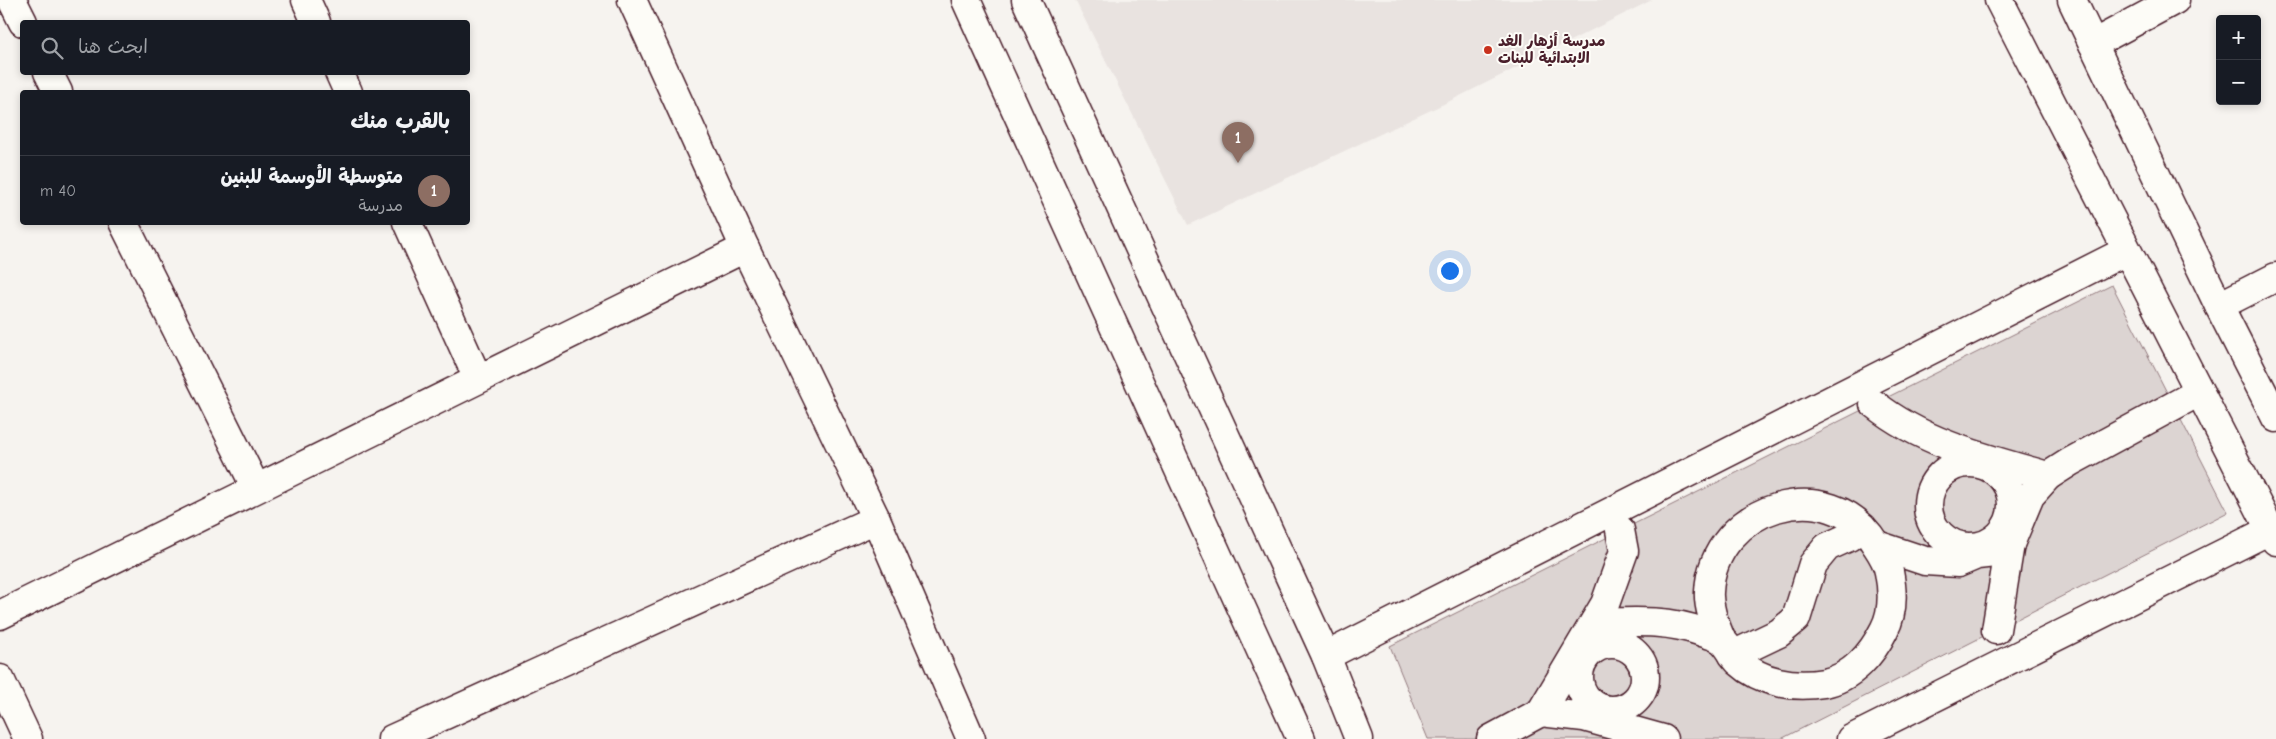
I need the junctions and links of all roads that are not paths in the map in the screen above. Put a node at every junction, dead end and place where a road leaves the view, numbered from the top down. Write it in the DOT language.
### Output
graph roads {
  1 [pos="12,0"];
  2 [pos="306,0"];
  3 [pos="632,0"];
  4 [pos="966,0"];
  5 [pos="1026,0"];
  6 [pos="1999,0"];
  7 [pos="2072,0"];
  8 [pos="2175,0"];
  9 [pos="22,20"];
  10 [pos="315,20"];
  11 [pos="2093,44"];
  12 [pos="50,75"];
  13 [pos="340,75"];
  14 [pos="57,90"];
  15 [pos="347,90"];
  16 [pos="124,225"];
  17 [pos="408,225"];
  18 [pos="744,248"];
  19 [pos="2126,251"];
  20 [pos="2276,277"];
  21 [pos="2219,306"];
  22 [pos="478,379"];
  23 [pos="2199,392"];
  24 [pos="1874,404"];
  25 [pos="2276,418"];
  26 [pos="2048,476"];
  27 [pos="2009,487"];
  28 [pos="256,488"];
  29 [pos="876,519"];
  30 [pos="1620,530"];
  31 [pos="1869,536"];
  32 [pos="2273,536"];
  33 [pos="2010,544"];
  34 [pos="0,615"];
  35 [pos="1594,622"];
  36 [pos="1996,630"];
  37 [pos="1727,647"];
  38 [pos="1326,656"];
  39 [pos="0,679"];
  40 [pos="1582,692"];
  41 [pos="1541,712"];
  42 [pos="28,739"];
  43 [pos="392,739"];
  44 [pos="971,739"];
  45 [pos="1301,739"];
  46 [pos="1359,739"];
  47 [pos="1491,739"];
  48 [pos="1663,739"];
  49 [pos="1851,739"];
  1 -- 9 [label="street"];
  2 -- 10 [label="street"];
  3 -- 18 [label="street"];
  4 -- 45 [label="street"];
  5 -- 38 [label="street"];
  6 -- 19 [label="street"];
  7 -- 11 [label="street"];
  8 -- 11 [label="street"];
  11 -- 21 [label="street"];
  12 -- 14 [label="street"];
  13 -- 15 [label="street"];
  16 -- 28 [label="street"];
  17 -- 22 [label="street"];
  18 -- 22 [label="street"];
  18 -- 29 [label="street"];
  19 -- 23 [label="street"];
  19 -- 38 [label="street"];
  20 -- 21 [label="street"];
  21 -- 25 [label="street"];
  22 -- 28 [label="street"];
  23 -- 26 [label="street"];
  23 -- 32 [label="street"];
  24 -- 26 [label="street"];
  26 -- 27 [label="street"];
  26 -- 33 [label="street"];
  28 -- 34 [label="street"];
  29 -- 43 [label="street"];
  29 -- 44 [label="street"];
  30 -- 35 [label="street"];
  31 -- 33 [label="street"];
  31 -- 37 [label="street"];
  31 -- 37 [label="street"];
  31 -- 37 [label="street"];
  32 -- 49 [label="street"];
  33 -- 36 [label="street"];
  35 -- 37 [label="street"];
  35 -- 41 [label="street"];
  38 -- 46 [label="street"];
  39 -- 42 [label="street"];
  40 -- 41 [label="street"];
  41 -- 47 [label="street"];
  41 -- 48 [label="street"];
}
